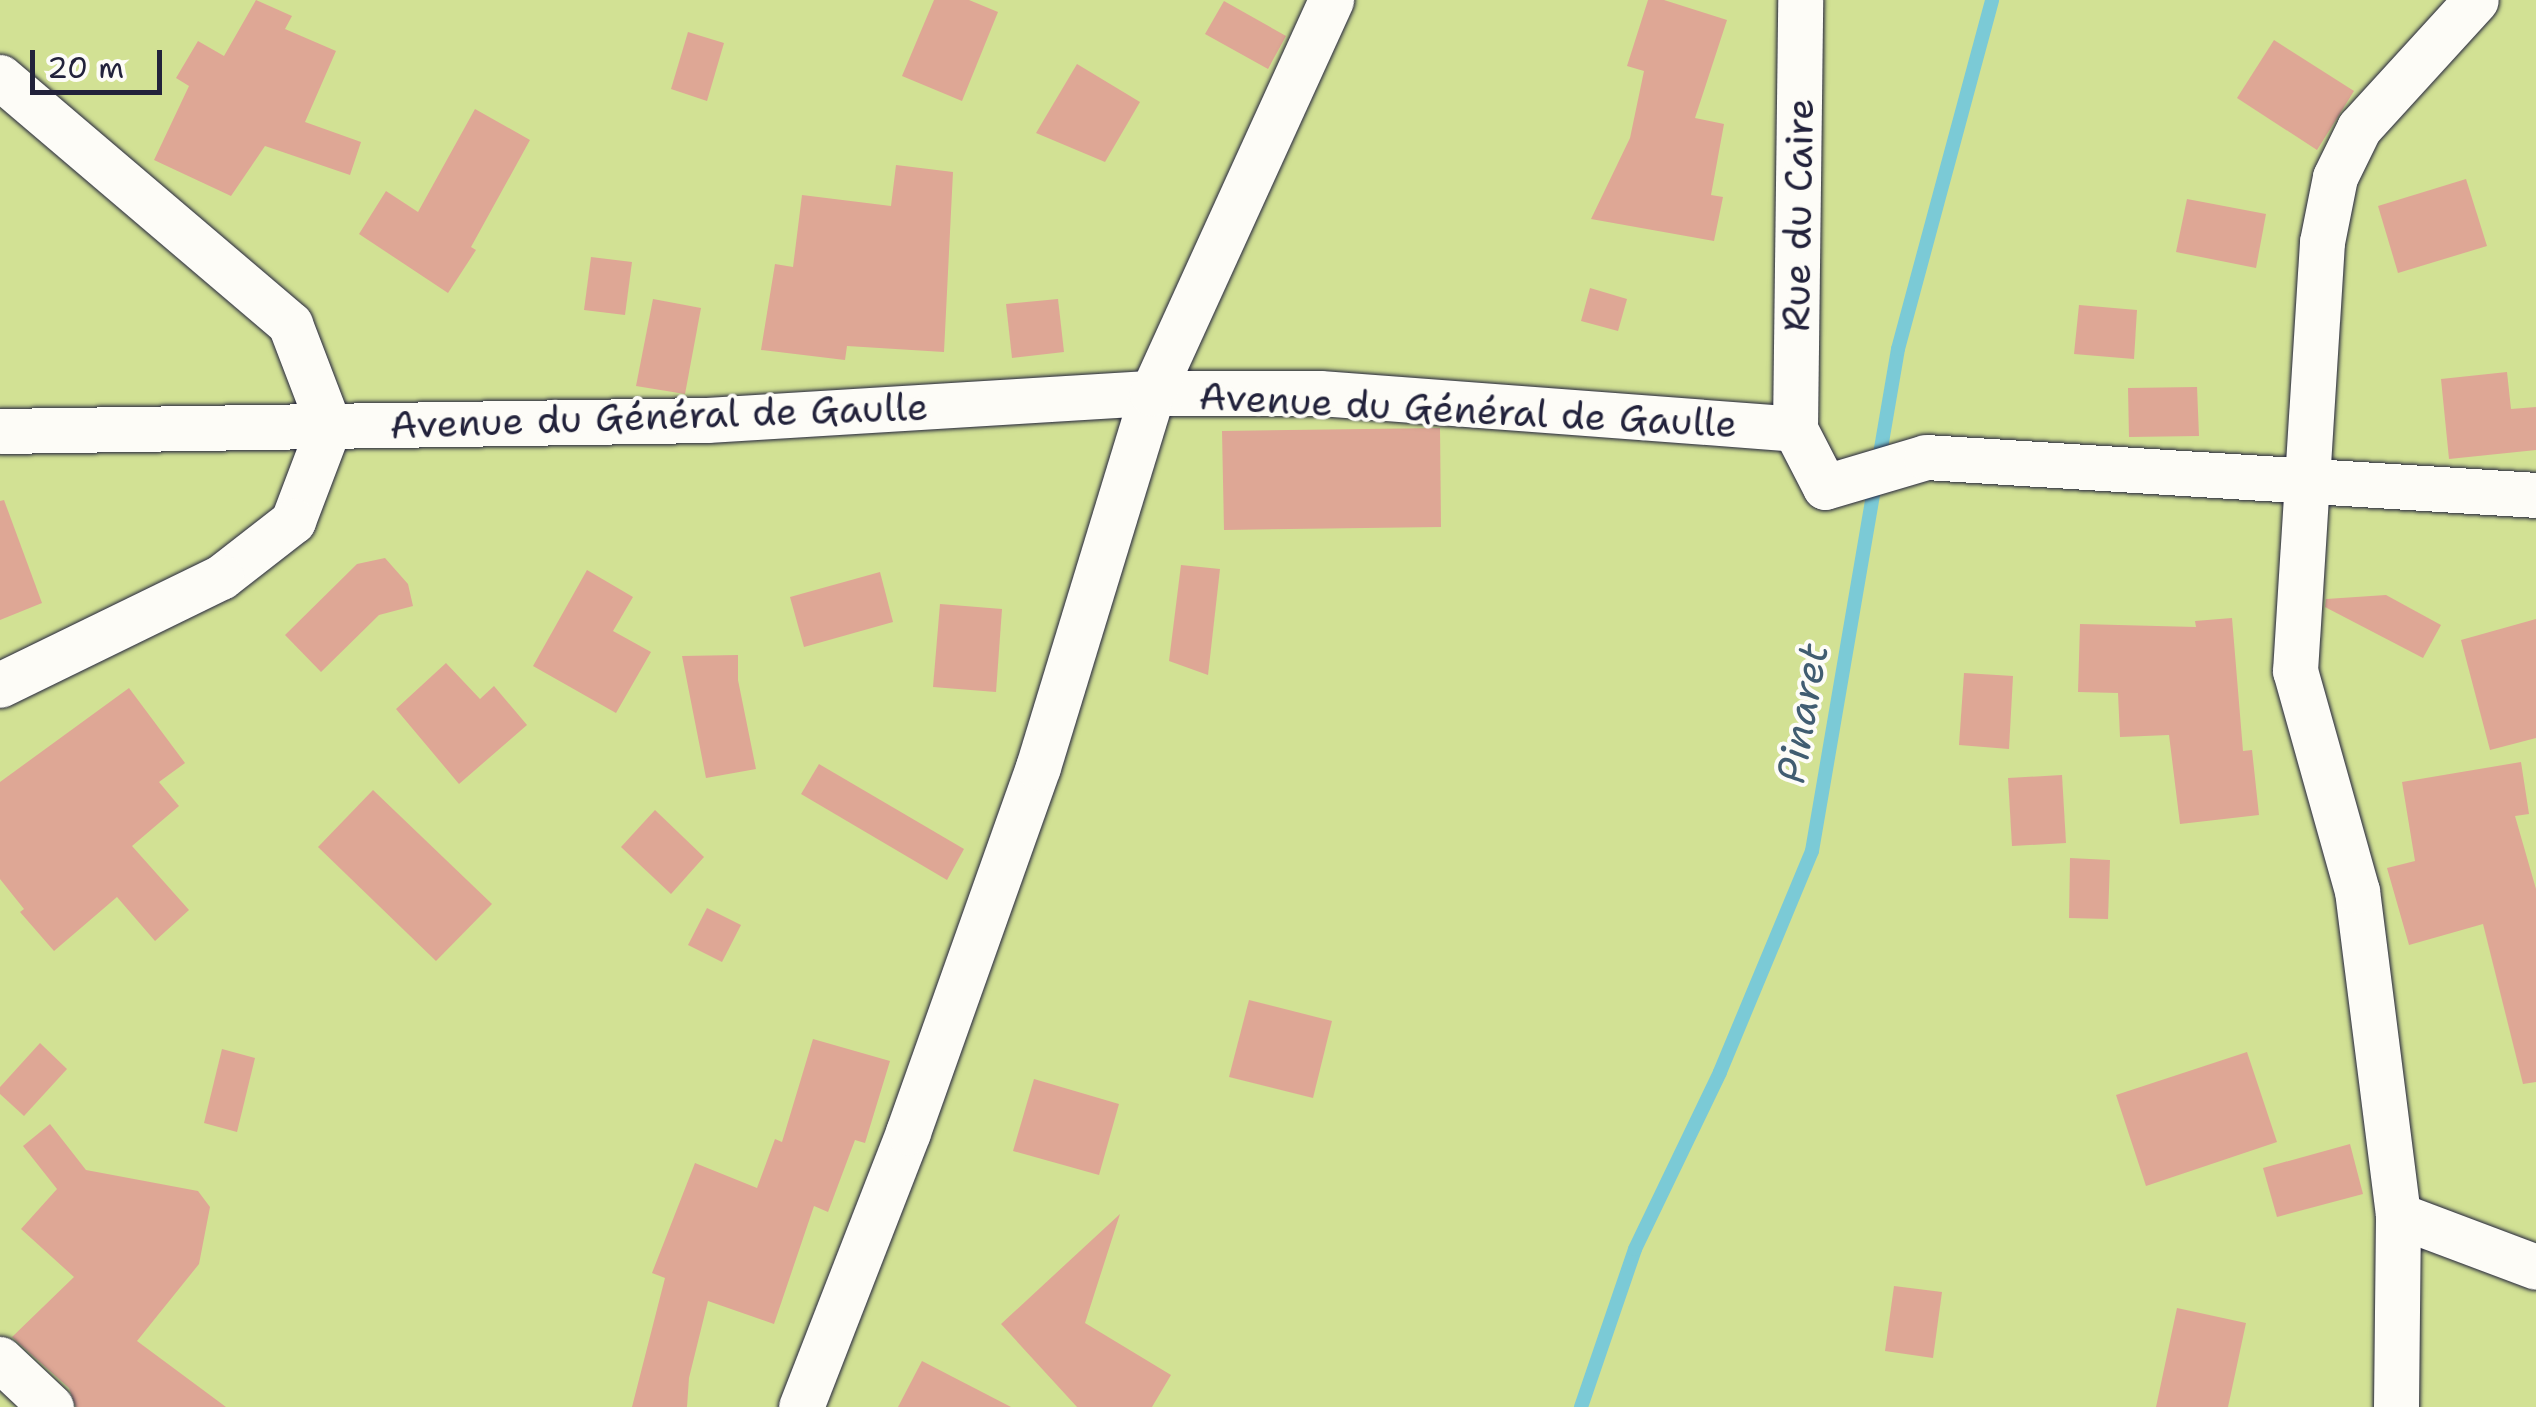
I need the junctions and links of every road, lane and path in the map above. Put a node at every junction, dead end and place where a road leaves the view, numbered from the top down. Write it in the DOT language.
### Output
graph roads {
  1 [pos="1331,0"];
  2 [pos="1800,0"];
  3 [pos="2476,0"];
  4 [pos="0,77"];
  5 [pos="1152,393"];
  6 [pos="329,426"];
  7 [pos="1796,429"];
  8 [pos="0,431"];
  9 [pos="2306,480"];
  10 [pos="2536,495"];
  11 [pos="0,685"];
  12 [pos="2398,1215"];
  13 [pos="2536,1267"];
  14 [pos="0,1359"];
  15 [pos="51,1407"];
  16 [pos="800,1407"];
  17 [pos="2396,1407"];
  1 -- 5 [label="street"];
  2 -- 7 [label="street, Rue du Caire"];
  3 -- 9 [label="street"];
  4 -- 6 [label="street"];
  5 -- 6 [label="street, Avenue du Général de Gaulle"];
  5 -- 7 [label="street, Avenue du Général de Gaulle"];
  5 -- 16 [label="street"];
  6 -- 8 [label="street, Avenue du Général de Gaulle"];
  6 -- 11 [label="street"];
  7 -- 9 [label="street"];
  9 -- 10 [label="street"];
  9 -- 12 [label="street"];
  12 -- 13 [label="street"];
  12 -- 17 [label="street"];
  14 -- 15 [label="street"];
}
